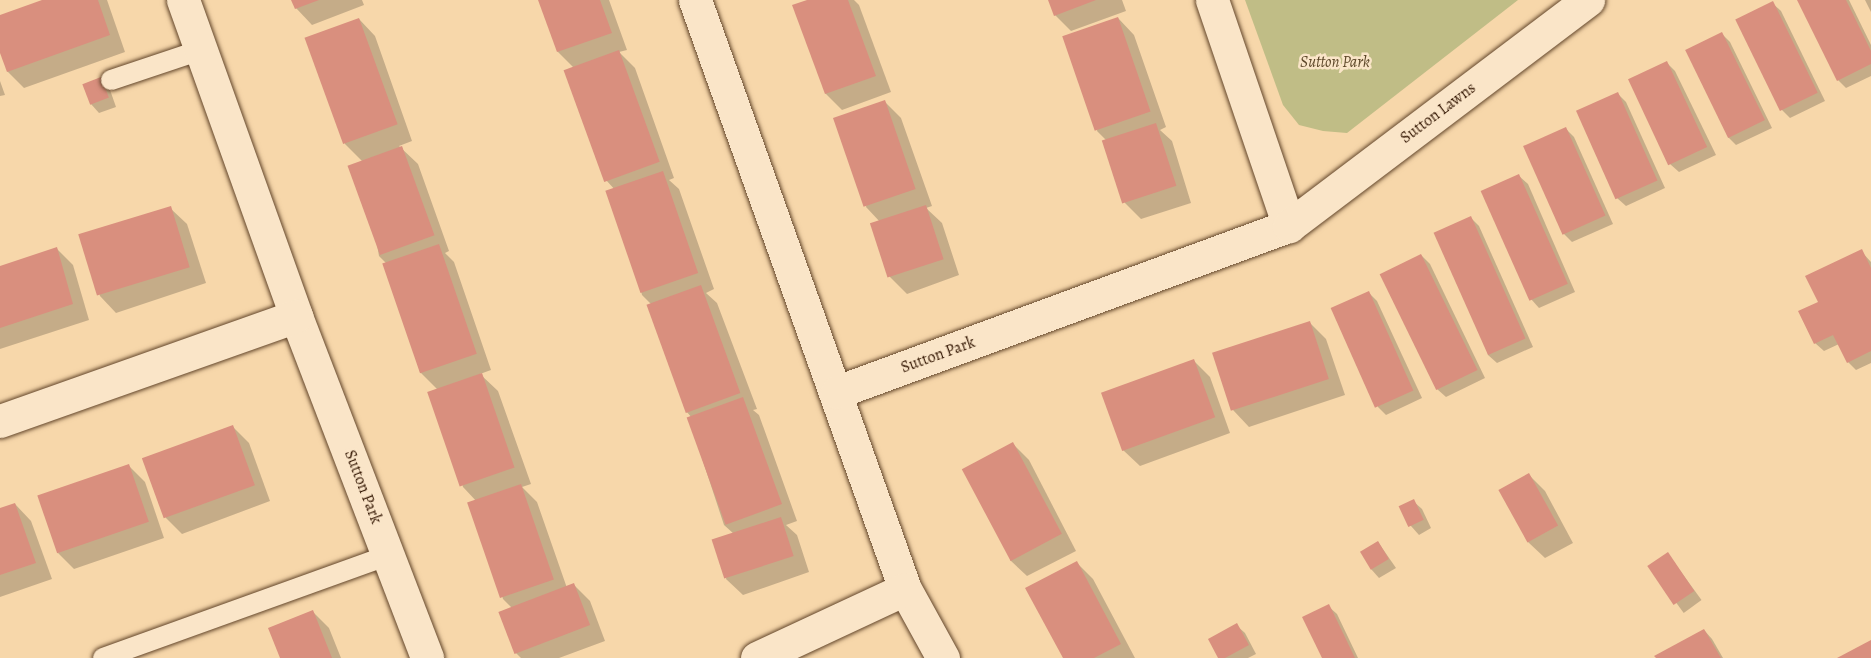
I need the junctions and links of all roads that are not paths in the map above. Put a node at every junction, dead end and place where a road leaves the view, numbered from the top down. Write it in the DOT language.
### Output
graph roads {
  1 [pos="183,0"];
  2 [pos="695,0"];
  3 [pos="1212,0"];
  4 [pos="1588,0"];
  5 [pos="201,50"];
  6 [pos="111,80"];
  7 [pos="1289,226"];
  8 [pos="296,316"];
  9 [pos="837,392"];
  10 [pos="0,421"];
  11 [pos="389,555"];
  12 [pos="905,589"];
  13 [pos="103,658"];
  14 [pos="427,658"];
  15 [pos="757,658"];
  16 [pos="942,658"];
  1 -- 5 [label="street, Sutton Park"];
  2 -- 9 [label="street"];
  3 -- 7 [label="street"];
  4 -- 7 [label="street, Sutton Lawns"];
  5 -- 6 [label="lane"];
  5 -- 8 [label="street, Sutton Park"];
  7 -- 9 [label="street, Sutton Park"];
  8 -- 10 [label="street"];
  8 -- 11 [label="street, Sutton Park"];
  9 -- 12 [label="street"];
  11 -- 13 [label="lane"];
  11 -- 14 [label="street, Sutton Park"];
  12 -- 15 [label="street"];
  12 -- 16 [label="street"];
}
